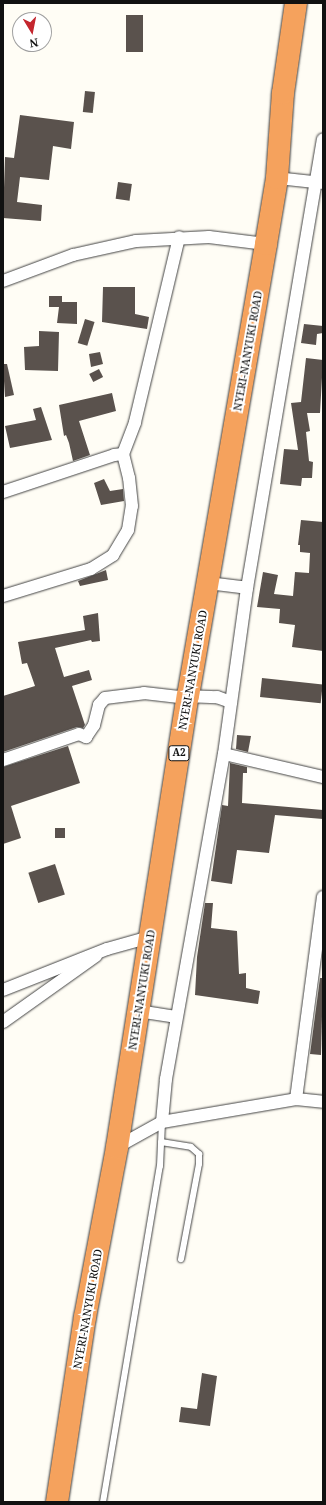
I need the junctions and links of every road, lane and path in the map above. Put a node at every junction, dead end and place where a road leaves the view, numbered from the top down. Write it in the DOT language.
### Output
graph roads {
  1 [pos="296,3"];
  2 [pos="323,138"];
  3 [pos="277,178"];
  4 [pos="318,183"];
  5 [pos="179,237"];
  6 [pos="266,244"];
  7 [pos="3,281"];
  8 [pos="123,454"];
  9 [pos="3,492"];
  10 [pos="208,583"];
  11 [pos="247,588"];
  12 [pos="3,596"];
  13 [pos="186,697"];
  14 [pos="231,702"];
  15 [pos="224,754"];
  16 [pos="3,760"];
  17 [pos="323,778"];
  18 [pos="323,896"];
  19 [pos="150,937"];
  20 [pos="107,949"];
  21 [pos="3,990"];
  22 [pos="138,1011"];
  23 [pos="176,1017"];
  24 [pos="3,1022"];
  25 [pos="296,1099"];
  26 [pos="323,1102"];
  27 [pos="162,1122"];
  28 [pos="161,1142"];
  29 [pos="117,1147"];
  30 [pos="180,1259"];
  31 [pos="57,1502"];
  32 [pos="103,1502"];
  1 -- 3 [label="highway, NYERI-NANYUKI ROAD / A2"];
  2 -- 4 [label="street"];
  3 -- 4 [label="street"];
  3 -- 6 [label="highway, NYERI-NANYUKI ROAD / A2"];
  4 -- 11 [label="street"];
  5 -- 6 [label="street"];
  5 -- 7 [label="street"];
  5 -- 8 [label="street"];
  6 -- 10 [label="highway, NYERI-NANYUKI ROAD / A2"];
  8 -- 9 [label="street"];
  8 -- 12 [label="street"];
  10 -- 11 [label="street"];
  10 -- 13 [label="highway, NYERI-NANYUKI ROAD / A2"];
  11 -- 14 [label="street"];
  13 -- 14 [label="street"];
  13 -- 16 [label="street"];
  13 -- 19 [label="highway, NYERI-NANYUKI ROAD / A2"];
  14 -- 15 [label="street"];
  15 -- 17 [label="street"];
  15 -- 23 [label="street"];
  18 -- 25 [label="street"];
  19 -- 20 [label="street"];
  19 -- 22 [label="highway, NYERI-NANYUKI ROAD / A2"];
  20 -- 21 [label="street"];
  20 -- 24 [label="street"];
  22 -- 23 [label="street"];
  22 -- 29 [label="highway, NYERI-NANYUKI ROAD / A2"];
  23 -- 27 [label="street"];
  25 -- 26 [label="street"];
  25 -- 27 [label="street"];
  27 -- 28 [label="lane"];
  27 -- 29 [label="street"];
  28 -- 30 [label="lane"];
  28 -- 32 [label="lane"];
  29 -- 31 [label="highway, NYERI-NANYUKI ROAD / A2"];
}
